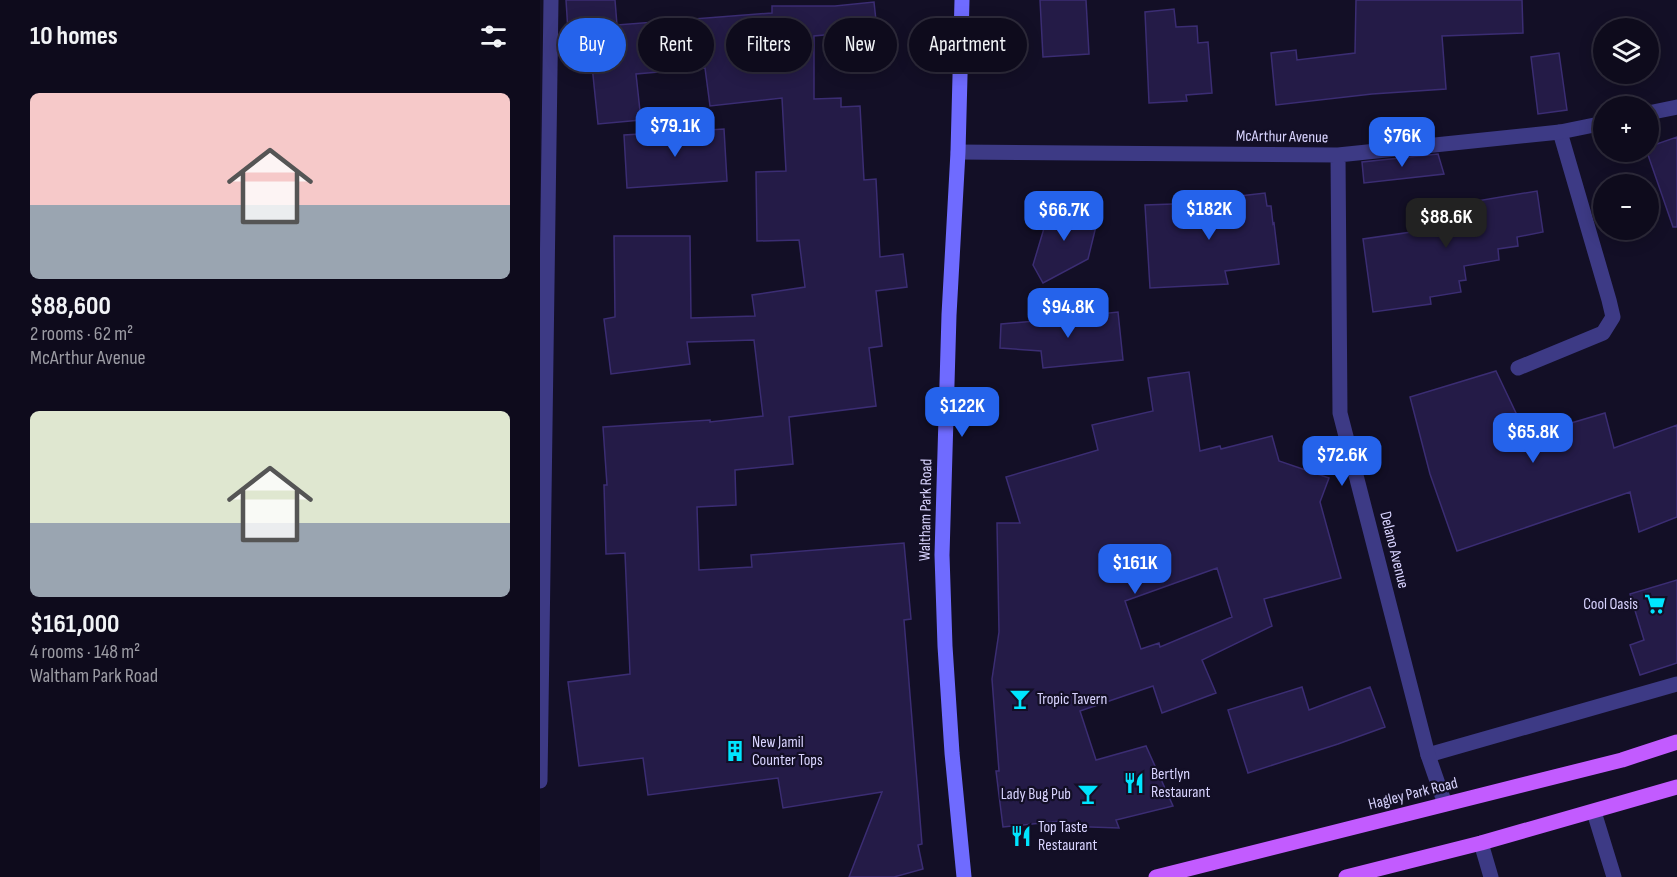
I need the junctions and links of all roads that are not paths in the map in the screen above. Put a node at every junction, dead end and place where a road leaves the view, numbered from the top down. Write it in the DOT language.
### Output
graph roads {
  1 [pos="551,0"];
  2 [pos="962,0"];
  3 [pos="1677,106"];
  4 [pos="1659,110"];
  5 [pos="1593,125"];
  6 [pos="1560,132"];
  7 [pos="958,152"];
  8 [pos="1338,155"];
  9 [pos="1518,368"];
  10 [pos="1677,684"];
  11 [pos="1677,742"];
  12 [pos="1428,755"];
  13 [pos="540,781"];
  14 [pos="1677,787"];
  15 [pos="1445,804"];
  16 [pos="1594,812"];
  17 [pos="1481,843"];
  18 [pos="964,877"];
  19 [pos="1156,877"];
  20 [pos="1346,877"];
  21 [pos="1491,877"];
  22 [pos="1614,877"];
  1 -- 13 [label="street"];
  2 -- 7 [label="main road, Waltham Park Road"];
  3 -- 4 [label="street"];
  5 -- 6 [label="street, McArthur Avenue"];
  6 -- 8 [label="street, McArthur Avenue"];
  6 -- 9 [label="street"];
  7 -- 8 [label="street, McArthur Avenue"];
  7 -- 18 [label="main road, Waltham Park Road"];
  8 -- 12 [label="street, Delano Avenue"];
  10 -- 12 [label="street"];
  11 -- 15 [label="main road, Hagley Park Road"];
  12 -- 15 [label="street, Delano Avenue"];
  14 -- 16 [label="main road"];
  15 -- 19 [label="main road, Hagley Park Road"];
  16 -- 17 [label="main road"];
  16 -- 22 [label="street"];
  17 -- 20 [label="main road"];
  17 -- 21 [label="street"];
}
